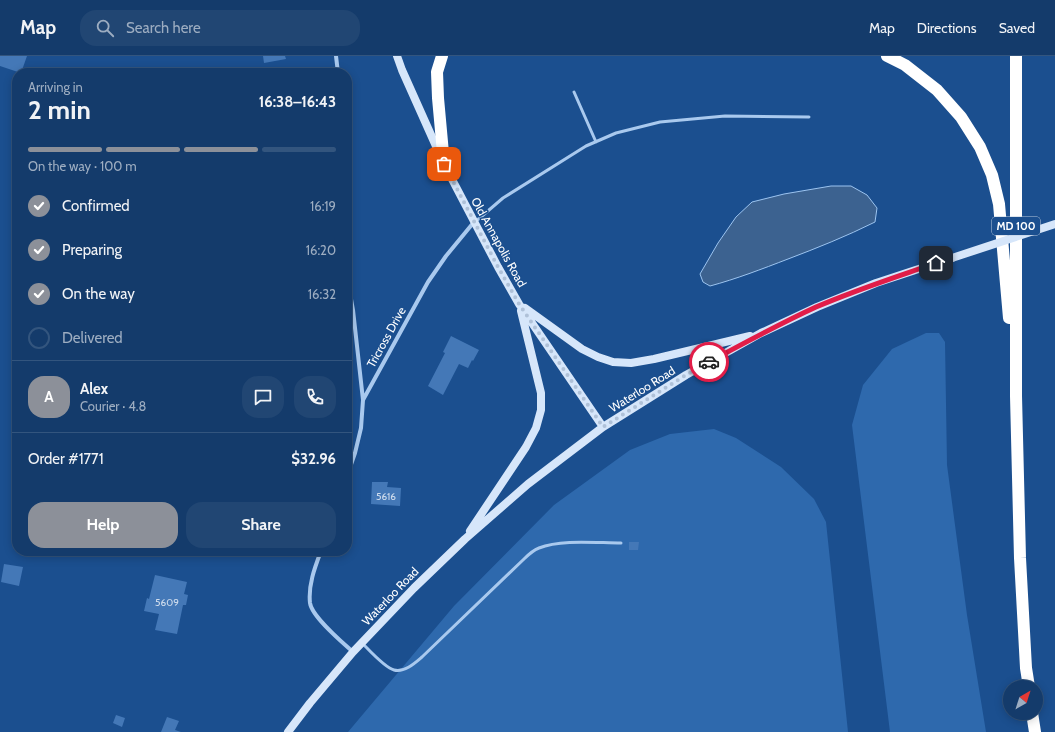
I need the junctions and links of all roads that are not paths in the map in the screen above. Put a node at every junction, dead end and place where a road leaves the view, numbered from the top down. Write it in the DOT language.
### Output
graph roads {
  1 [pos="336,56"];
  2 [pos="397,56"];
  3 [pos="442,56"];
  4 [pos="887,56"];
  5 [pos="1016,56"];
  6 [pos="337,68"];
  7 [pos="574,92"];
  8 [pos="809,117"];
  9 [pos="596,142"];
  10 [pos="444,164"];
  11 [pos="474,222"];
  12 [pos="1055,224"];
  13 [pos="352,304"];
  14 [pos="519,304"];
  15 [pos="760,334"];
  16 [pos="1016,396"];
  17 [pos="363,400"];
  18 [pos="603,427"];
  19 [pos="352,462"];
  20 [pos="465,539"];
  21 [pos="621,543"];
  22 [pos="319,556"];
  23 [pos="362,643"];
  24 [pos="353,652"];
  25 [pos="1028,680"];
  26 [pos="1033,720"];
  27 [pos="288,732"];
  28 [pos="1035,732"];
  1 -- 6 [label="street"];
  2 -- 10 [label="main road, Old Annapolis Road"];
  3 -- 10 [label="highway"];
  4 -- 16 [label="highway"];
  5 -- 16 [label="highway, MD 100"];
  7 -- 9 [label="lane"];
  8 -- 9 [label="lane"];
  9 -- 11 [label="lane"];
  10 -- 11 [label="main road, Old Annapolis Road"];
  11 -- 14 [label="main road, Old Annapolis Road"];
  11 -- 17 [label="street, Tricross Drive"];
  12 -- 15 [label="main road, Waterloo Road, bridge"];
  13 -- 17 [label="street"];
  14 -- 15 [label="main road"];
  14 -- 18 [label="main road, Old Annapolis Road"];
  14 -- 20 [label="main road"];
  15 -- 18 [label="main road, Waterloo Road"];
  16 -- 25 [label="highway, MD 100"];
  17 -- 19 [label="street, Tricross Drive"];
  18 -- 20 [label="main road, Waterloo Road"];
  20 -- 23 [label="main road, Waterloo Road"];
  21 -- 23 [label="lane"];
  22 -- 24 [label="street"];
  23 -- 24 [label="main road, Waterloo Road"];
  24 -- 27 [label="main road, Waterloo Road"];
  26 -- 28 [label="highway"];
}
